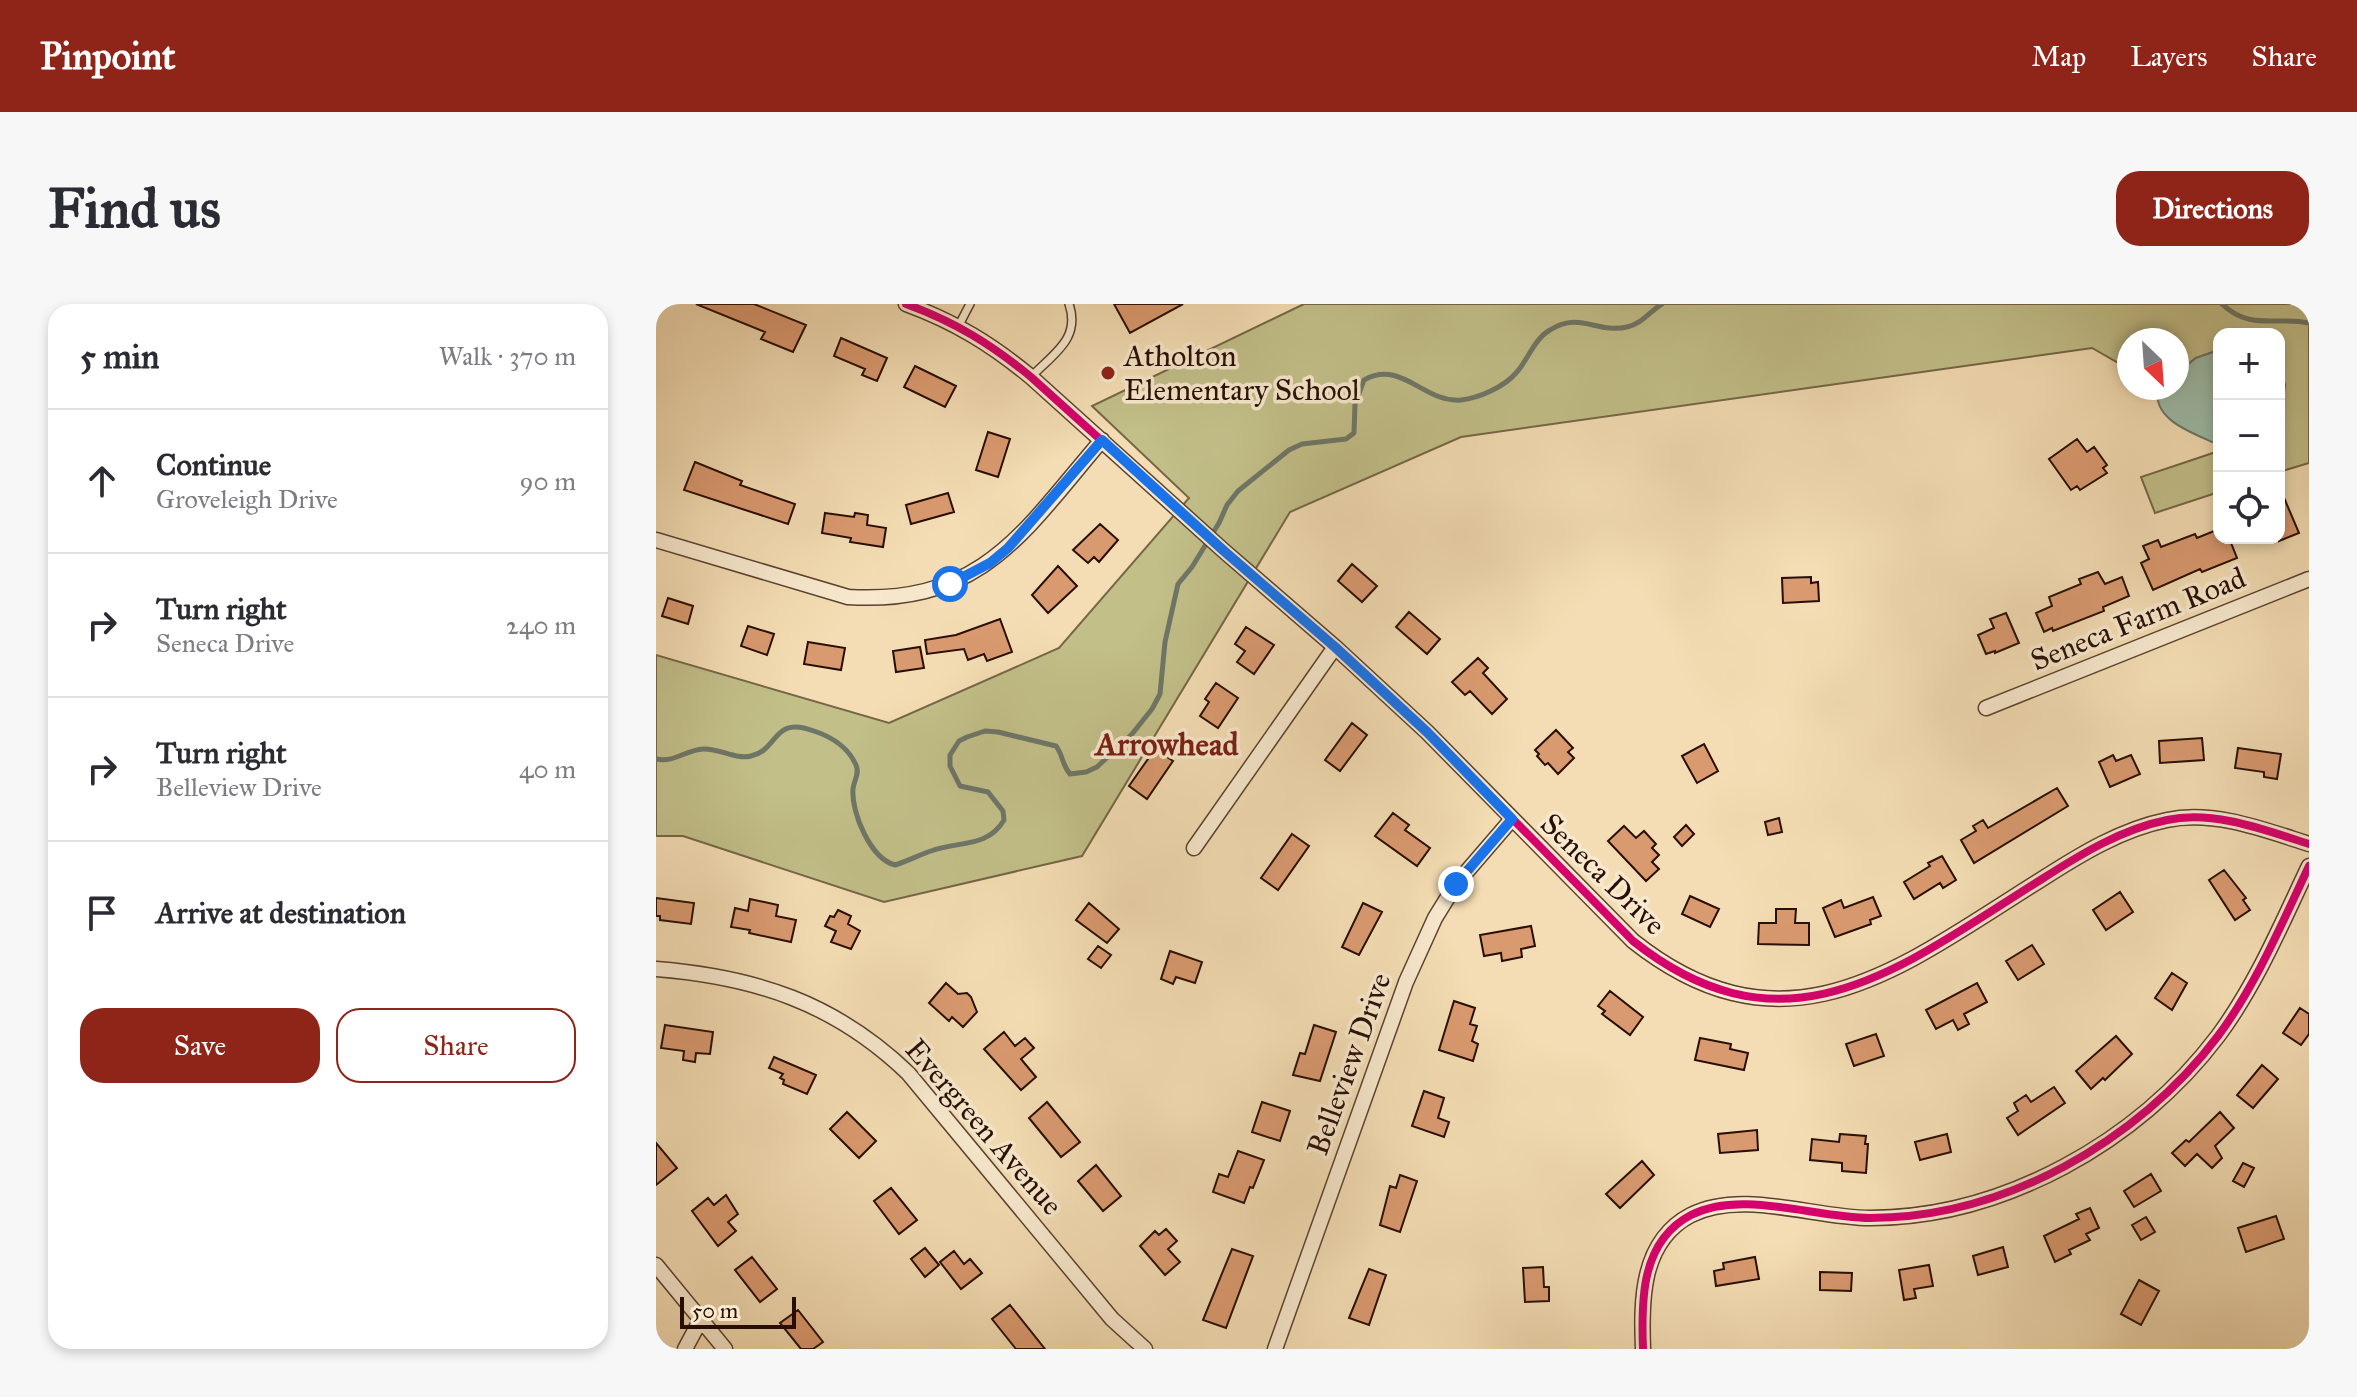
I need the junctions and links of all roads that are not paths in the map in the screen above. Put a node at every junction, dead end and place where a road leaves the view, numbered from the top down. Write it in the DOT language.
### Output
graph roads {
  1 [pos="906,304"];
  2 [pos="970,304"];
  3 [pos="1069,304"];
  4 [pos="959,325"];
  5 [pos="1031,377"];
  6 [pos="1102,440"];
  7 [pos="656,540"];
  8 [pos="2309,579"];
  9 [pos="1335,647"];
  10 [pos="1986,708"];
  11 [pos="1512,819"];
  12 [pos="2309,844"];
  13 [pos="1194,848"];
  14 [pos="2309,866"];
  15 [pos="656,969"];
  16 [pos="656,1265"];
  17 [pos="701,1319"];
  18 [pos="685,1349"];
  19 [pos="725,1349"];
  20 [pos="1145,1349"];
  21 [pos="1275,1349"];
  22 [pos="1643,1349"];
  1 -- 4 [label="street, Seneca Drive"];
  2 -- 4 [label="lane"];
  3 -- 5 [label="lane"];
  4 -- 5 [label="street, Seneca Drive"];
  5 -- 6 [label="street, Seneca Drive"];
  6 -- 7 [label="street"];
  6 -- 9 [label="street, Seneca Drive"];
  8 -- 10 [label="street, Seneca Farm Road"];
  9 -- 11 [label="street, Seneca Drive"];
  9 -- 13 [label="street"];
  11 -- 12 [label="street, Seneca Drive"];
  11 -- 21 [label="street, Belleview Drive"];
  14 -- 22 [label="street"];
  15 -- 20 [label="street, Evergreen Avenue"];
  16 -- 17 [label="street"];
  17 -- 18 [label="street"];
  17 -- 19 [label="street"];
}
